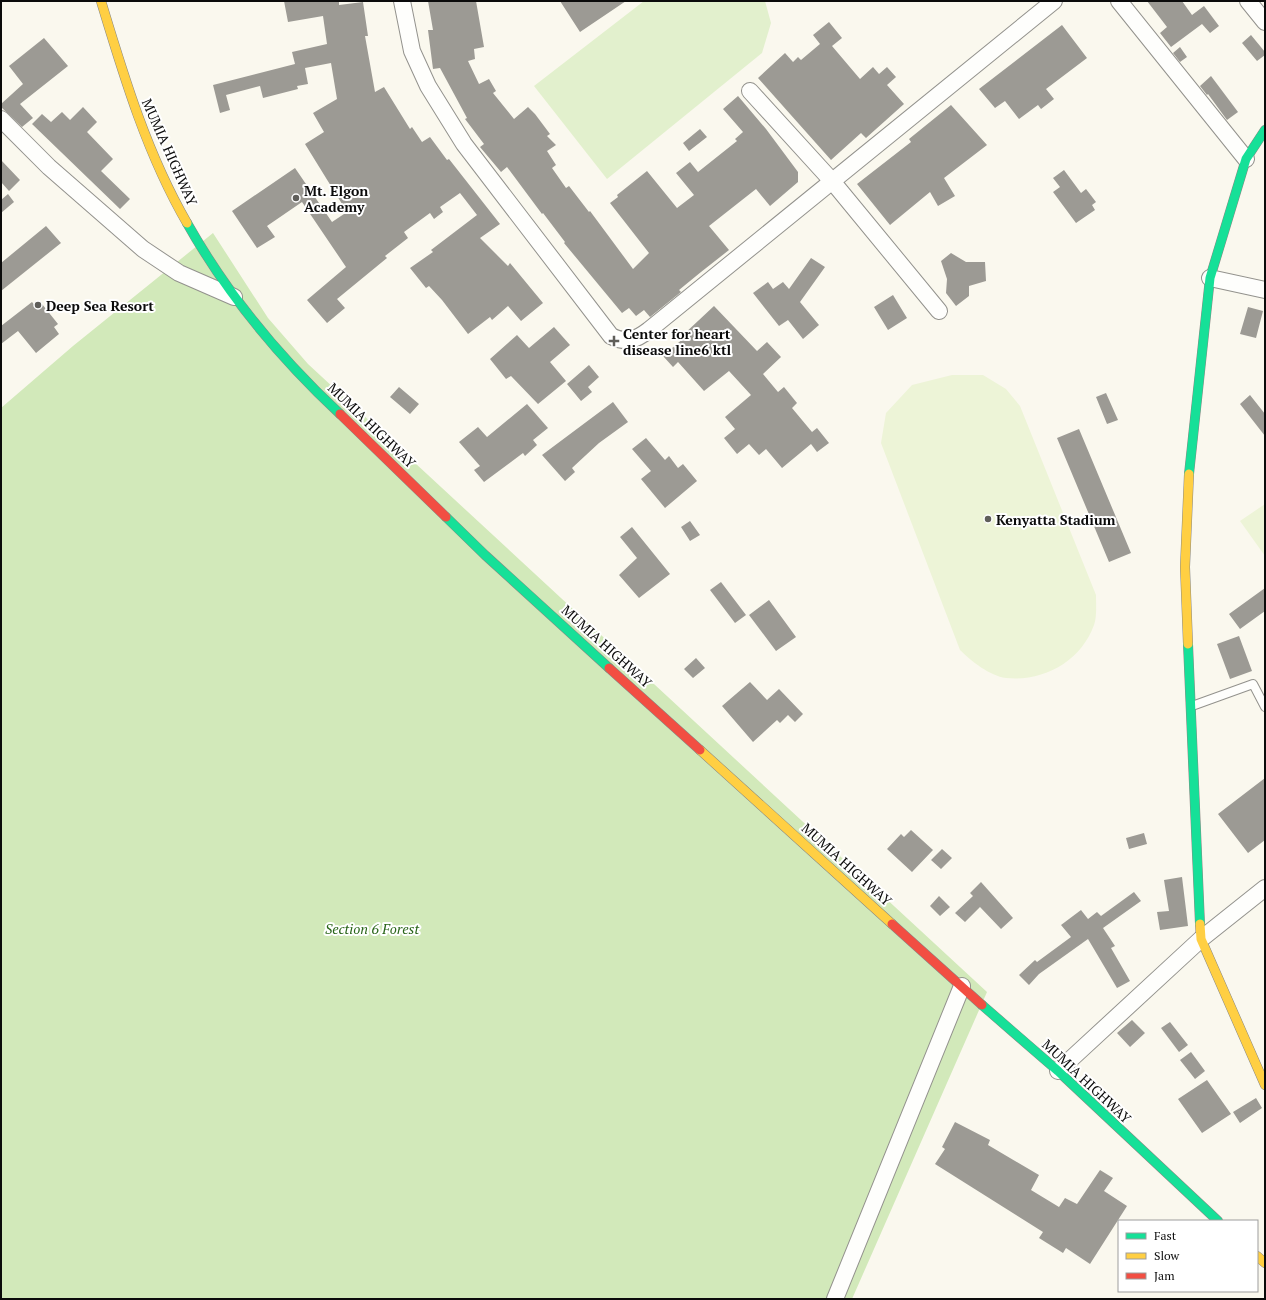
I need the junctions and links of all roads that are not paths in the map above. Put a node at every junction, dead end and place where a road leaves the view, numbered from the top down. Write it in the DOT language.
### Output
graph roads {
  1 [pos="101,1"];
  2 [pos="402,1"];
  3 [pos="1054,1"];
  4 [pos="1119,1"];
  5 [pos="1248,1"];
  6 [pos="1265,22"];
  7 [pos="750,92"];
  8 [pos="1,119"];
  9 [pos="1265,130"];
  10 [pos="1246,159"];
  11 [pos="832,181"];
  12 [pos="1210,278"];
  13 [pos="1265,290"];
  14 [pos="234,297"];
  15 [pos="939,311"];
  16 [pos="1189,707"];
  17 [pos="1265,707"];
  18 [pos="1265,888"];
  19 [pos="1201,939"];
  20 [pos="962,986"];
  21 [pos="1058,1071"];
  22 [pos="1265,1085"];
  23 [pos="1217,1220"];
  24 [pos="835,1299"];
  1 -- 14 [label="main road, MUMIA HIGHWAY"];
  2 -- 11 [label="street"];
  3 -- 11 [label="street"];
  4 -- 10 [label="street"];
  5 -- 6 [label="street"];
  7 -- 11 [label="street"];
  8 -- 14 [label="street"];
  9 -- 10 [label="main road"];
  10 -- 12 [label="main road"];
  11 -- 15 [label="street"];
  12 -- 13 [label="street"];
  12 -- 16 [label="main road"];
  14 -- 20 [label="main road, MUMIA HIGHWAY"];
  16 -- 17 [label="lane"];
  16 -- 19 [label="main road"];
  18 -- 19 [label="street"];
  19 -- 21 [label="street"];
  19 -- 22 [label="main road"];
  20 -- 21 [label="main road, MUMIA HIGHWAY"];
  20 -- 24 [label="street"];
  21 -- 23 [label="main road, MUMIA HIGHWAY"];
}
